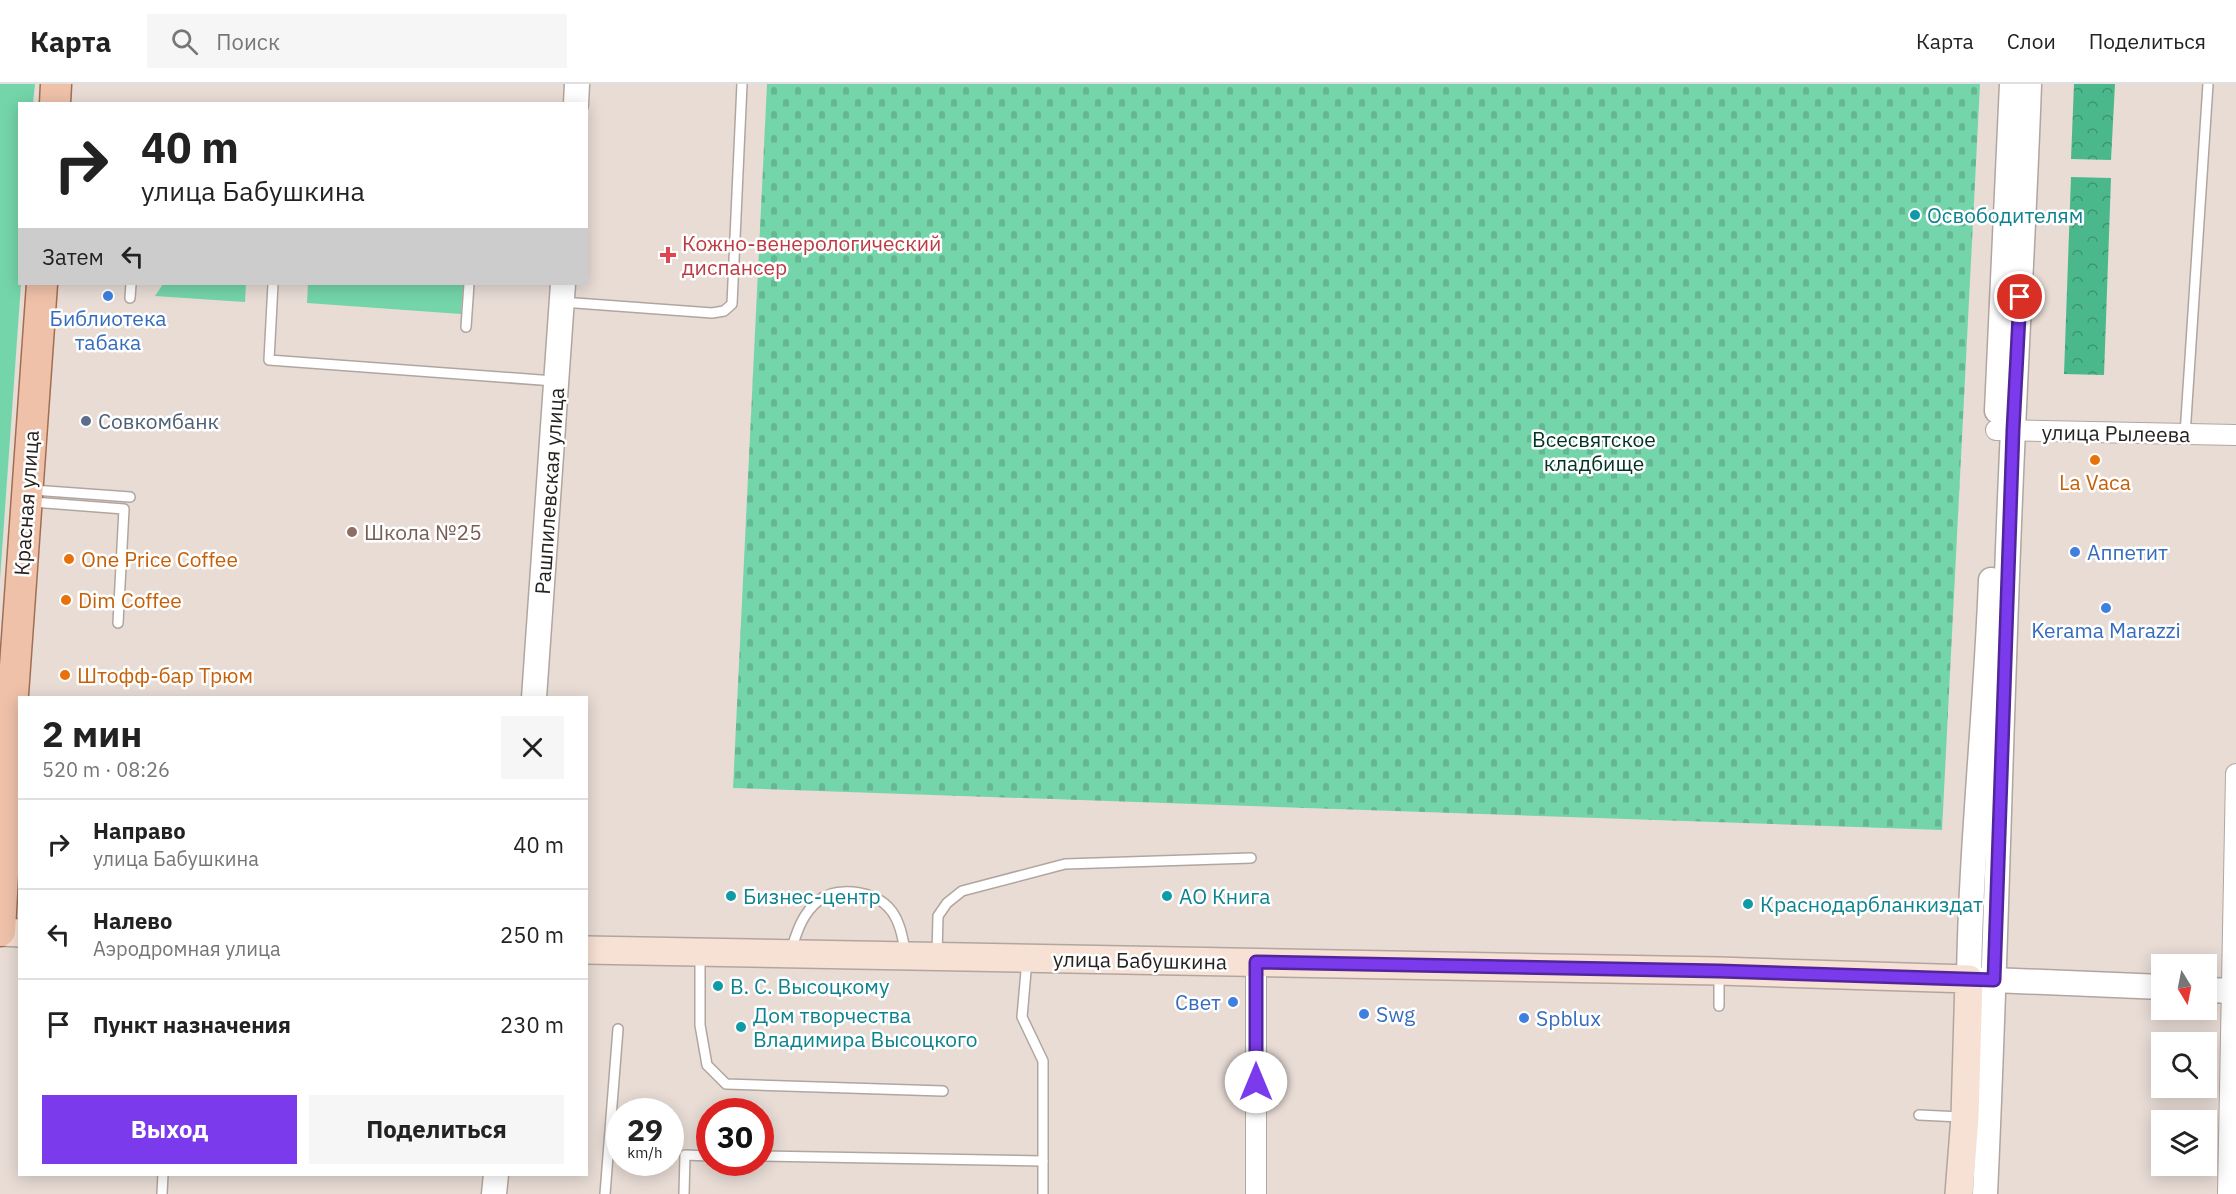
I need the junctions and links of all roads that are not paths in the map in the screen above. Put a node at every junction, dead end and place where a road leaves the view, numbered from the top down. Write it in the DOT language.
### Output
graph roads {
  1 [pos="56,84"];
  2 [pos="577,84"];
  3 [pos="742,84"];
  4 [pos="2012,84"];
  5 [pos="2029,84"];
  6 [pos="2208,84"];
  7 [pos="55,102"];
  8 [pos="576,102"];
  9 [pos="42,285"];
  10 [pos="131,285"];
  11 [pos="273,285"];
  12 [pos="469,285"];
  13 [pos="562,293"];
  14 [pos="130,298"];
  15 [pos="466,327"];
  16 [pos="556,381"];
  17 [pos="2005,430"];
  18 [pos="2185,435"];
  19 [pos="2236,435"];
  20 [pos="27,495"];
  21 [pos="130,498"];
  22 [pos="118,623"];
  23 [pos="534,696"];
  24 [pos="10,723"];
  25 [pos="2236,774"];
  26 [pos="1251,858"];
  27 [pos="0,932"];
  28 [pos="18,933"];
  29 [pos="588,950"];
  30 [pos="700,952"];
  31 [pos="790,953"];
  32 [pos="906,955"];
  33 [pos="937,956"];
  34 [pos="1027,958"];
  35 [pos="1256,962"];
  36 [pos="1719,971"];
  37 [pos="1982,979"];
  38 [pos="2151,987"];
  39 [pos="2217,990"];
  40 [pos="2233,991"];
  41 [pos="1719,1006"];
  42 [pos="618,1029"];
  43 [pos="943,1091"];
  44 [pos="1919,1115"];
  45 [pos="1965,1117"];
  46 [pos="696,1155"];
  47 [pos="774,1156"];
  48 [pos="1043,1161"];
  49 [pos="163,1176"];
  50 [pos="496,1176"];
  51 [pos="162,1194"];
  52 [pos="494,1194"];
  53 [pos="605,1194"];
  54 [pos="684,1194"];
  55 [pos="1043,1194"];
  56 [pos="1256,1194"];
  57 [pos="1959,1194"];
  58 [pos="1985,1194"];
  59 [pos="2228,1194"];
  1 -- 7 [label="main road"];
  2 -- 8 [label="street"];
  3 -- 13 [label="lane"];
  4 -- 17 [label="street"];
  5 -- 17 [label="street"];
  6 -- 18 [label="lane"];
  9 -- 20 [label="main road, Красная улица"];
  10 -- 14 [label="lane"];
  11 -- 16 [label="lane"];
  12 -- 15 [label="lane"];
  13 -- 16 [label="street, Рашпилевская улица"];
  16 -- 23 [label="street, Рашпилевская улица"];
  17 -- 18 [label="street, улица Рылеева"];
  17 -- 37 [label="street"];
  18 -- 19 [label="street, улица Рылеева"];
  20 -- 21 [label="lane"];
  20 -- 22 [label="lane"];
  20 -- 24 [label="main road, Красная улица"];
  24 -- 27 [label="main road, Красная улица"];
  25 -- 40 [label="street"];
  26 -- 33 [label="lane"];
  27 -- 28 [label="main road"];
  29 -- 30 [label="main road, улица Бабушкина"];
  30 -- 31 [label="main road, улица Бабушкина"];
  30 -- 43 [label="lane"];
  31 -- 32 [label="main road, улица Бабушкина"];
  31 -- 32 [label="lane"];
  32 -- 33 [label="main road, улица Бабушкина"];
  33 -- 34 [label="main road, улица Бабушкина"];
  34 -- 35 [label="main road, улица Бабушкина"];
  34 -- 48 [label="lane"];
  35 -- 36 [label="main road, улица Бабушкина"];
  35 -- 56 [label="street"];
  36 -- 37 [label="main road, улица Бабушкина"];
  36 -- 41 [label="lane"];
  37 -- 38 [label="street, улица Бабушкина"];
  37 -- 45 [label="main road"];
  37 -- 58 [label="street"];
  39 -- 40 [label="street"];
  40 -- 59 [label="street"];
  42 -- 53 [label="lane"];
  44 -- 45 [label="lane"];
  45 -- 57 [label="main road"];
  46 -- 54 [label="lane"];
  47 -- 48 [label="lane"];
  48 -- 55 [label="lane"];
  49 -- 51 [label="lane"];
  50 -- 52 [label="street"];
}
